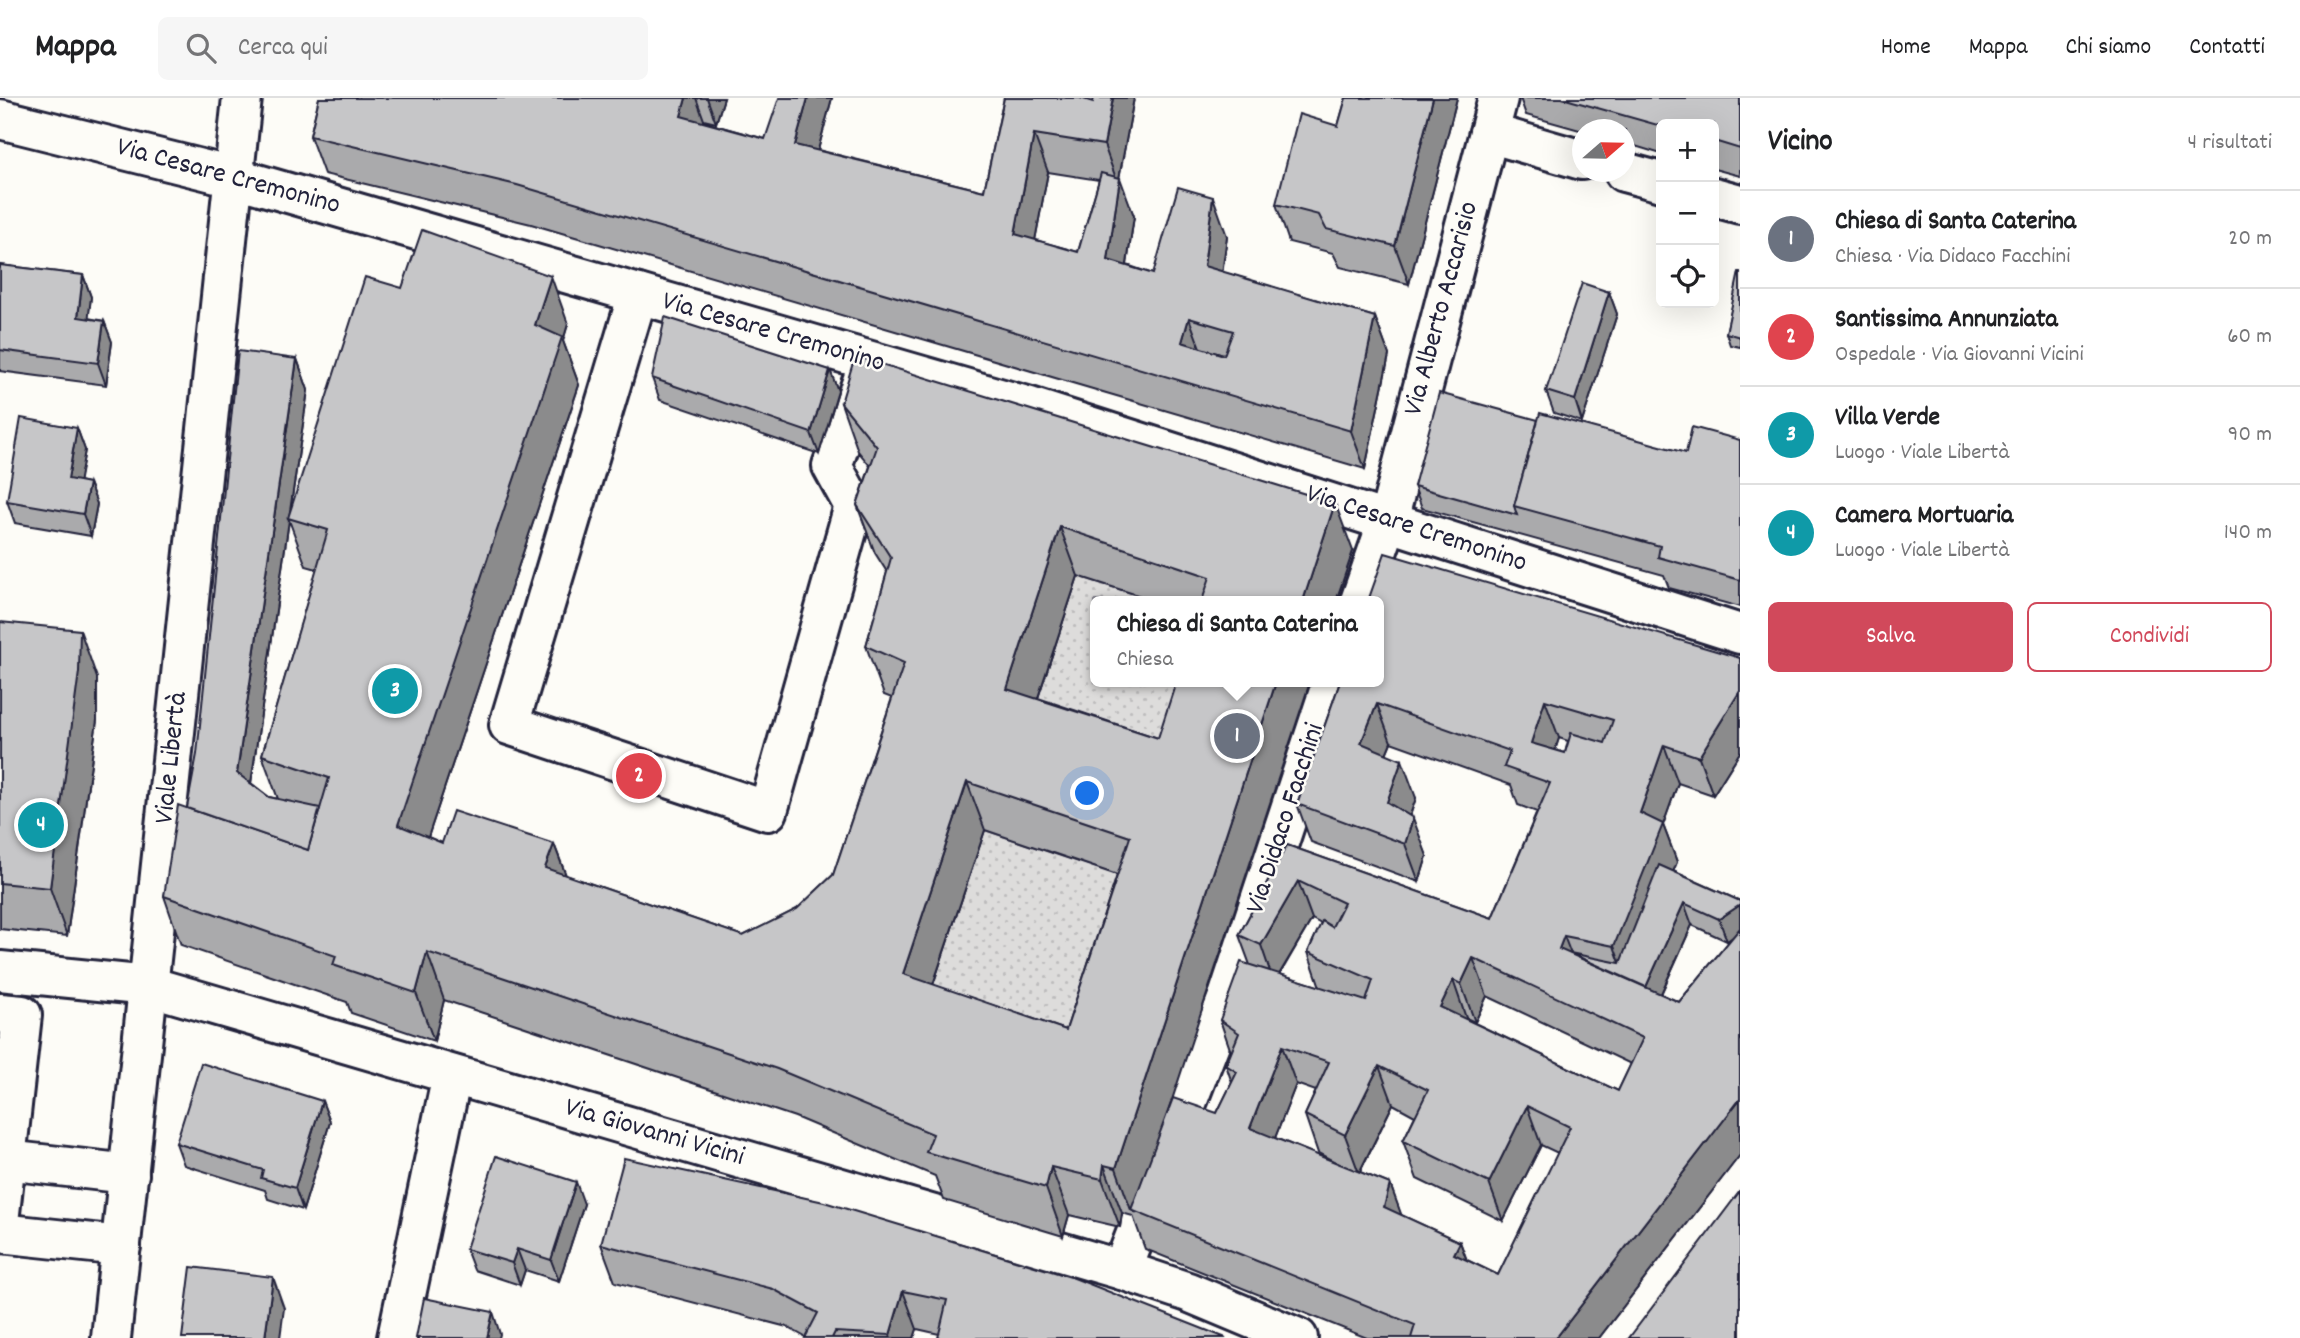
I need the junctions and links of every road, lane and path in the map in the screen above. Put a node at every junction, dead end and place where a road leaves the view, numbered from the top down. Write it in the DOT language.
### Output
graph roads {
  1 [pos="242,98"];
  2 [pos="1494,116"];
  3 [pos="0,119"];
  4 [pos="1572,155"];
  5 [pos="1635,175"];
  6 [pos="1656,181"];
  7 [pos="232,186"];
  8 [pos="1719,198"];
  9 [pos="1740,204"];
  10 [pos="636,303"];
  11 [pos="695,346"];
  12 [pos="869,362"];
  13 [pos="1388,521"];
  14 [pos="1362,596"];
  15 [pos="1740,634"];
  16 [pos="1330,687"];
  17 [pos="0,971"];
  18 [pos="149,986"];
  19 [pos="0,1013"];
  20 [pos="452,1075"];
  21 [pos="6,1160"];
  22 [pos="129,1174"];
  23 [pos="0,1213"];
  24 [pos="0,1233"];
  25 [pos="121,1246"];
  26 [pos="1122,1270"];
  27 [pos="111,1338"];
  28 [pos="397,1338"];
  29 [pos="1298,1338"];
  1 -- 7 [label="street, Viale Libertà"];
  2 -- 4 [label="street"];
  2 -- 13 [label="street, Via Alberto Accarisio"];
  3 -- 7 [label="street, Via Cesare Cremonino"];
  5 -- 6 [label="street"];
  7 -- 10 [label="street, Via Cesare Cremonino"];
  7 -- 18 [label="street, Viale Libertà"];
  8 -- 9 [label="street"];
  10 -- 11 [label="street"];
  10 -- 12 [label="street, Via Cesare Cremonino"];
  10 -- 12 [label="street"];
  12 -- 13 [label="street, Via Cesare Cremonino"];
  13 -- 14 [label="street"];
  13 -- 15 [label="street, Via Cesare Cremonino"];
  16 -- 26 [label="street, Via Didaco Facchini"];
  17 -- 18 [label="street, Via Giovanni Vicini"];
  18 -- 20 [label="street, Via Giovanni Vicini"];
  18 -- 22 [label="street, Viale Libertà"];
  19 -- 21 [label="street"];
  20 -- 26 [label="street, Via Giovanni Vicini"];
  20 -- 28 [label="street"];
  21 -- 22 [label="street"];
  21 -- 23 [label="street"];
  22 -- 25 [label="street, Viale Libertà"];
  24 -- 25 [label="street"];
  25 -- 27 [label="street, Viale Libertà"];
  26 -- 29 [label="street, Via Giovanni Vicini"];
}
